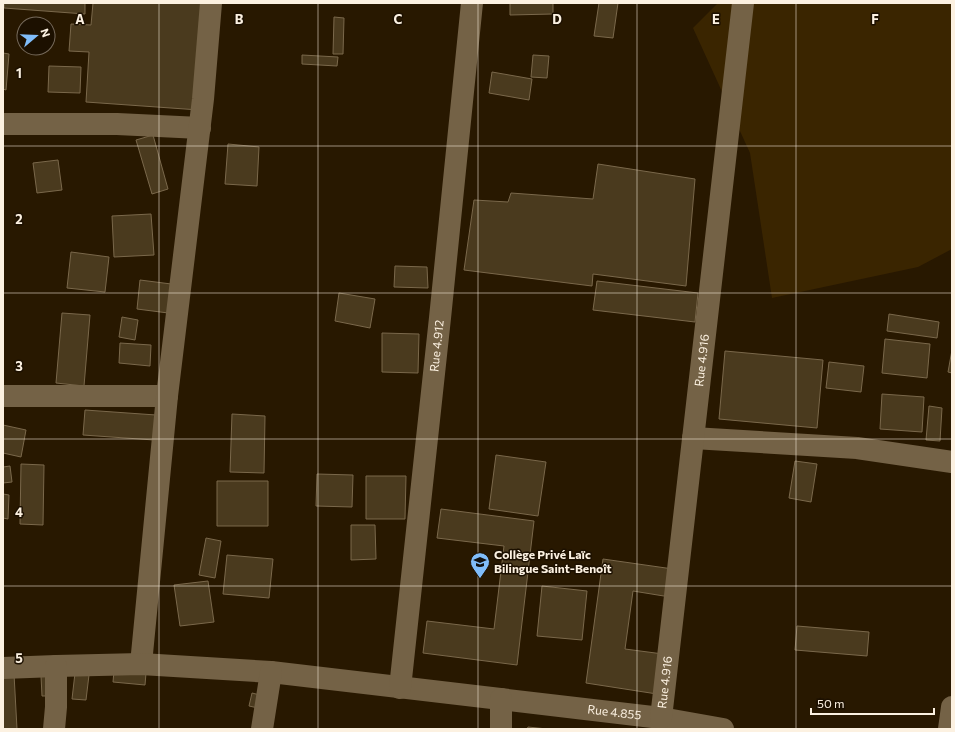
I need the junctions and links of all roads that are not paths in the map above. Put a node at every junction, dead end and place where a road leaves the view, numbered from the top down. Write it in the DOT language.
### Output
graph roads {
  1 [pos="211,3"];
  2 [pos="472,3"];
  3 [pos="743,3"];
  4 [pos="3,124"];
  5 [pos="200,128"];
  6 [pos="3,396"];
  7 [pos="167,396"];
  8 [pos="693,438"];
  9 [pos="952,462"];
  10 [pos="141,664"];
  11 [pos="56,666"];
  12 [pos="3,668"];
  13 [pos="271,672"];
  14 [pos="400,688"];
  15 [pos="502,699"];
  16 [pos="952,707"];
  17 [pos="661,718"];
  18 [pos="54,729"];
  19 [pos="262,729"];
  20 [pos="501,729"];
  21 [pos="723,729"];
  22 [pos="949,729"];
  1 -- 5 [label="street"];
  2 -- 14 [label="street, Rue 4.912"];
  3 -- 8 [label="street, Rue 4.916"];
  4 -- 5 [label="street"];
  5 -- 7 [label="street"];
  6 -- 7 [label="street"];
  7 -- 10 [label="street"];
  8 -- 9 [label="street"];
  8 -- 17 [label="street, Rue 4.916"];
  10 -- 11 [label="street, Rue 4.855"];
  10 -- 13 [label="street, Rue 4.855"];
  11 -- 12 [label="street, Rue 4.855"];
  11 -- 18 [label="street"];
  13 -- 14 [label="street, Rue 4.855"];
  13 -- 19 [label="street"];
  14 -- 15 [label="street, Rue 4.855"];
  15 -- 17 [label="street, Rue 4.855"];
  15 -- 20 [label="street"];
  16 -- 22 [label="street"];
  17 -- 21 [label="street, Rue 4.855"];
}
